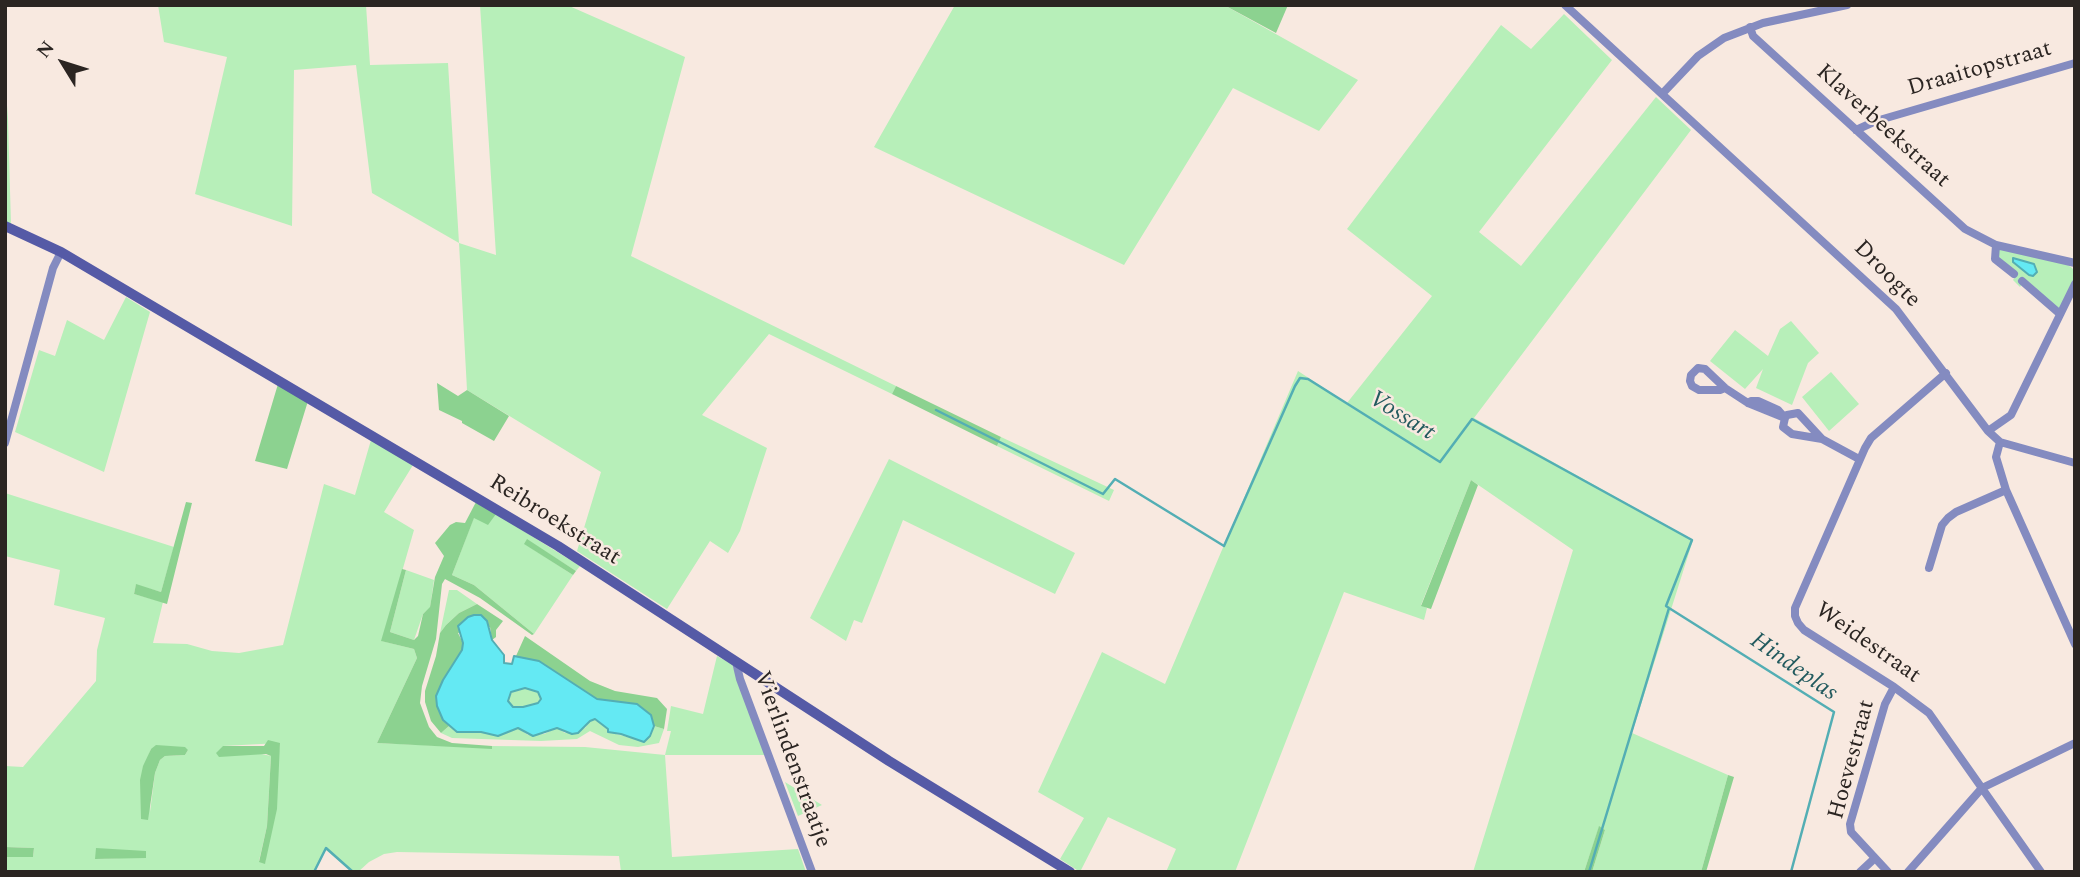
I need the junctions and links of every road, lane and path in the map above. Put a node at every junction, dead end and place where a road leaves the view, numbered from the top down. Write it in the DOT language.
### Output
graph roads {
  1 [pos="1565,5"];
  2 [pos="1847,5"];
  3 [pos="1750,27"];
  4 [pos="2075,63"];
  5 [pos="1662,94"];
  6 [pos="1856,130"];
  7 [pos="5,226"];
  8 [pos="1996,244"];
  9 [pos="61,252"];
  10 [pos="2075,263"];
  11 [pos="2014,274"];
  12 [pos="2022,281"];
  13 [pos="2075,284"];
  14 [pos="2060,314"];
  15 [pos="1946,373"];
  16 [pos="1726,388"];
  17 [pos="1785,418"];
  18 [pos="1988,431"];
  19 [pos="1822,439"];
  20 [pos="2000,442"];
  21 [pos="5,443"];
  22 [pos="1859,458"];
  23 [pos="2075,463"];
  24 [pos="2006,490"];
  25 [pos="1929,568"];
  26 [pos="2075,643"];
  27 [pos="736,662"];
  28 [pos="1894,687"];
  29 [pos="2075,743"];
  30 [pos="1982,788"];
  31 [pos="1875,858"];
  32 [pos="812,872"];
  33 [pos="1070,872"];
  34 [pos="1860,872"];
  35 [pos="1888,872"];
  36 [pos="1908,872"];
  37 [pos="2041,872"];
  1 -- 5 [label="street, Droogte"];
  2 -- 3 [label="street"];
  3 -- 5 [label="street"];
  3 -- 6 [label="street, Klaverbeekstraat"];
  4 -- 6 [label="street, Draaitopstraat"];
  5 -- 15 [label="street, Droogte"];
  6 -- 8 [label="street, Klaverbeekstraat"];
  7 -- 9 [label="street, Reibroekstraat"];
  8 -- 10 [label="street, Klaverbeekstraat"];
  8 -- 11 [label="street"];
  9 -- 21 [label="street"];
  9 -- 27 [label="street, Reibroekstraat"];
  12 -- 14 [label="street"];
  13 -- 14 [label="street"];
  14 -- 18 [label="street"];
  15 -- 18 [label="street, Droogte"];
  15 -- 22 [label="street, Weidestraat"];
  16 -- 17 [label="street"];
  17 -- 19 [label="street"];
  17 -- 19 [label="street"];
  18 -- 20 [label="street, Droogte"];
  19 -- 22 [label="street"];
  20 -- 23 [label="street"];
  20 -- 24 [label="street"];
  22 -- 28 [label="street, Weidestraat"];
  24 -- 25 [label="street"];
  24 -- 26 [label="street"];
  27 -- 32 [label="street, Vierlindenstraatje"];
  27 -- 33 [label="street, Reibroekstraat"];
  28 -- 30 [label="street, Weidestraat"];
  28 -- 31 [label="street, Hoevestraat"];
  29 -- 30 [label="street"];
  30 -- 36 [label="street"];
  30 -- 37 [label="street, Weidestraat"];
  31 -- 34 [label="street"];
  31 -- 35 [label="street, Hoevestraat"];
}
